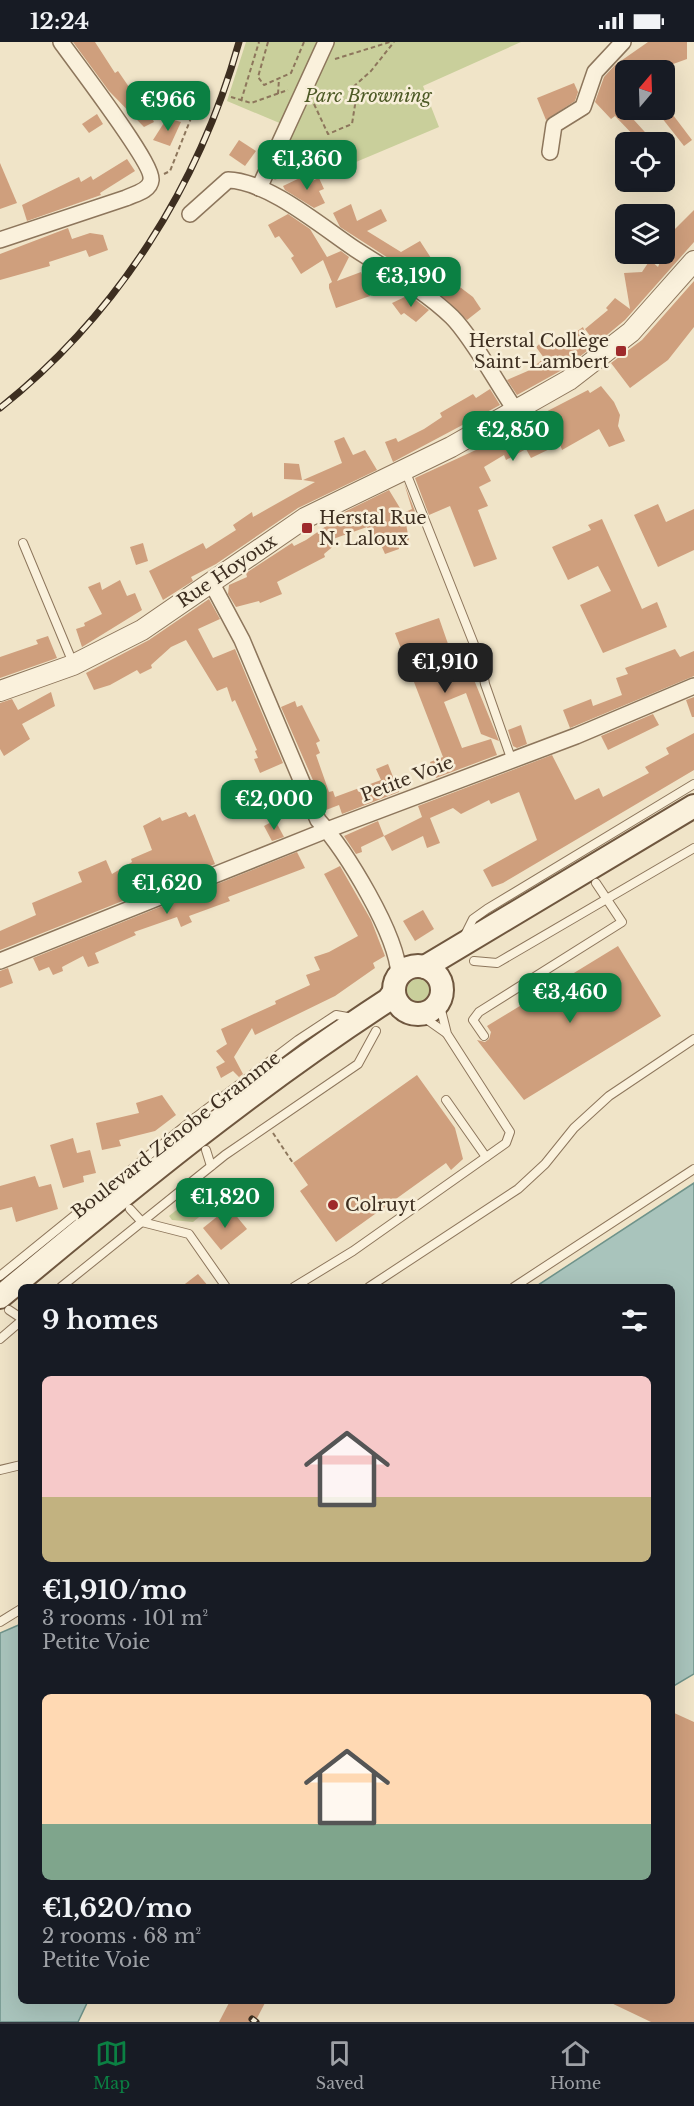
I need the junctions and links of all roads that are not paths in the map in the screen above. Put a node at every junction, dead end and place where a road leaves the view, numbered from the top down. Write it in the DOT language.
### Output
graph roads {
  1 [pos="61,42"];
  2 [pos="326,42"];
  3 [pos="623,42"];
  4 [pos="550,152"];
  5 [pos="259,188"];
  6 [pos="190,214"];
  7 [pos="0,240"];
  8 [pos="694,261"];
  9 [pos="516,411"];
  10 [pos="405,470"];
  11 [pos="23,543"];
  12 [pos="211,582"];
  13 [pos="74,665"];
  14 [pos="694,686"];
  15 [pos="0,691"];
  16 [pos="512,761"];
  17 [pos="694,784"];
  18 [pos="694,806"];
  19 [pos="327,830"];
  20 [pos="694,848"];
  21 [pos="596,883"];
  22 [pos="607,898"];
  23 [pos="469,953"];
  24 [pos="0,961"];
  25 [pos="425,967"];
  26 [pos="396,984"];
  27 [pos="439,1002"];
  28 [pos="419,1014"];
  29 [pos="368,1025"];
  30 [pos="447,1034"];
  31 [pos="484,1036"];
  32 [pos="694,1039"];
  33 [pos="446,1100"];
  34 [pos="206,1150"];
  35 [pos="486,1157"];
  36 [pos="211,1166"];
  37 [pos="694,1169"];
  38 [pos="130,1209"];
  39 [pos="142,1222"];
  40 [pos="0,1276"];
  41 [pos="27,1284"];
  42 [pos="65,1284"];
  43 [pos="224,1284"];
  44 [pos="299,1284"];
  45 [pos="374,1284"];
  46 [pos="519,1284"];
  47 [pos="18,1292"];
  48 [pos="5,1304"];
  49 [pos="18,1316"];
  50 [pos="18,1322"];
  51 [pos="0,1339"];
  52 [pos="18,1466"];
  53 [pos="0,1470"];
  54 [pos="18,1611"];
  55 [pos="0,1622"];
  1 -- 7 [label="street"];
  2 -- 5 [label="street"];
  3 -- 4 [label="street"];
  5 -- 6 [label="street"];
  5 -- 9 [label="street"];
  8 -- 9 [label="street, Rue Hoyoux"];
  9 -- 10 [label="street, Rue Hoyoux"];
  10 -- 12 [label="street, Rue Hoyoux"];
  10 -- 16 [label="lane"];
  11 -- 13 [label="lane"];
  12 -- 13 [label="street, Rue Hoyoux"];
  12 -- 19 [label="street"];
  13 -- 15 [label="street, Rue Hoyoux"];
  14 -- 16 [label="street, Petite Voie"];
  16 -- 19 [label="street, Petite Voie"];
  17 -- 23 [label="lane"];
  18 -- 23 [label="main road, Boulevard Zénobe Gramme"];
  19 -- 24 [label="street, Petite Voie"];
  19 -- 26 [label="street"];
  20 -- 22 [label="lane, Boulevard Zénobe Gramme"];
  21 -- 22 [label="lane"];
  22 -- 23 [label="lane, Boulevard Zénobe Gramme"];
  22 -- 31 [label="lane"];
  23 -- 25 [label="main road, Boulevard Zénobe Gramme"];
  25 -- 26 [label="main road, Boulevard Zénobe Gramme"];
  25 -- 27 [label="main road"];
  26 -- 28 [label="main road"];
  26 -- 29 [label="main road, Boulevard Zénobe Gramme"];
  27 -- 28 [label="main road"];
  27 -- 30 [label="lane"];
  28 -- 30 [label="lane"];
  29 -- 36 [label="lane, Boulevard Zénobe Gramme"];
  29 -- 40 [label="lane, Boulevard Zénobe Gramme"];
  29 -- 41 [label="main road, Boulevard Zénobe Gramme"];
  30 -- 35 [label="lane"];
  32 -- 45 [label="lane"];
  33 -- 35 [label="lane"];
  34 -- 36 [label="lane"];
  35 -- 44 [label="lane"];
  36 -- 39 [label="lane, Boulevard Zénobe Gramme"];
  37 -- 46 [label="lane"];
  38 -- 39 [label="lane"];
  39 -- 42 [label="lane, Boulevard Zénobe Gramme"];
  39 -- 43 [label="lane"];
  47 -- 48 [label="main road, Boulevard Zénobe Gramme"];
  48 -- 49 [label="lane"];
  50 -- 51 [label="lane"];
  52 -- 53 [label="lane"];
  54 -- 55 [label="lane"];
}
